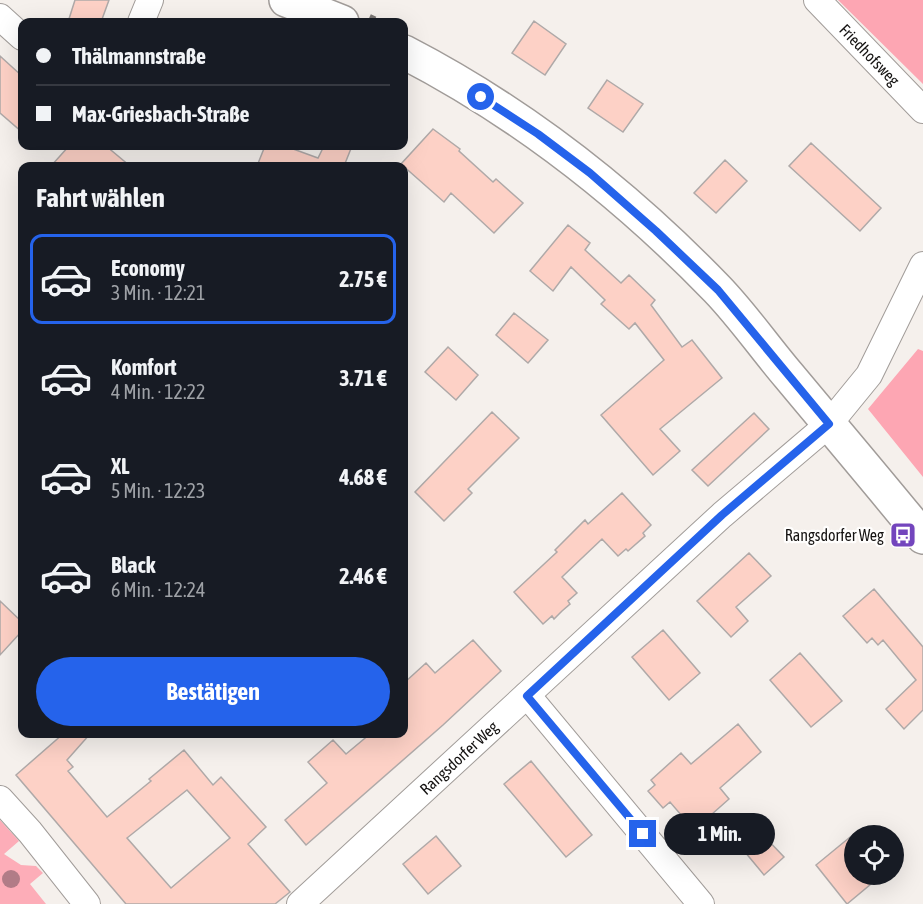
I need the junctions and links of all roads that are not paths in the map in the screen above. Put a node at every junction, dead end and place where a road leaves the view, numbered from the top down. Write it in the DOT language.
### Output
graph roads {
  1 [pos="150,0"];
  2 [pos="286,0"];
  3 [pos="817,0"];
  4 [pos="0,17"];
  5 [pos="143,18"];
  6 [pos="332,18"];
  7 [pos="18,33"];
  8 [pos="408,54"];
  9 [pos="923,110"];
  10 [pos="923,265"];
  11 [pos="829,424"];
  12 [pos="923,537"];
  13 [pos="527,696"];
  14 [pos="0,799"];
  15 [pos="87,904"];
  16 [pos="300,904"];
  17 [pos="701,904"];
  1 -- 5 [label="street"];
  2 -- 6 [label="main road"];
  3 -- 9 [label="street, Friedhofsweg"];
  4 -- 7 [label="street"];
  8 -- 11 [label="main road"];
  10 -- 11 [label="street, Rangsdorfer Weg"];
  11 -- 12 [label="main road"];
  11 -- 13 [label="street, Rangsdorfer Weg"];
  13 -- 16 [label="street, Rangsdorfer Weg"];
  13 -- 17 [label="street"];
  14 -- 15 [label="street"];
}
